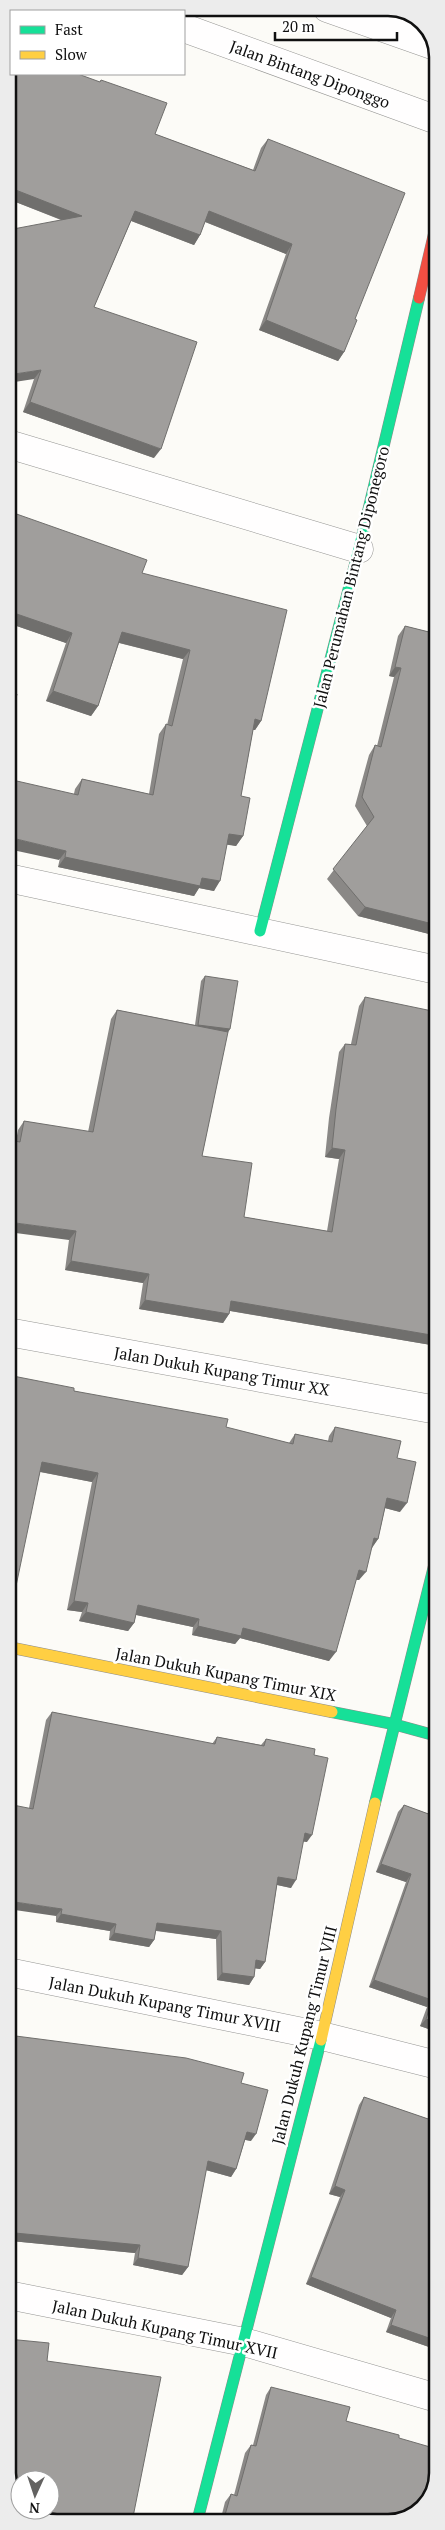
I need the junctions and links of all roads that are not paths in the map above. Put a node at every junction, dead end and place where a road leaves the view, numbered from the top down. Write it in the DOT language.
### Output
graph roads {
  1 [pos="350,16"];
  2 [pos="185,28"];
  3 [pos="426,43"];
  4 [pos="428,117"];
  5 [pos="428,258"];
  6 [pos="16,446"];
  7 [pos="359,549"];
  8 [pos="16,880"];
  9 [pos="260,931"];
  10 [pos="428,968"];
  11 [pos="17,1334"];
  12 [pos="429,1408"];
  13 [pos="429,1586"];
  14 [pos="17,1649"];
  15 [pos="393,1724"];
  16 [pos="429,1734"];
  17 [pos="17,1974"];
  18 [pos="322,2036"];
  19 [pos="429,2063"];
  20 [pos="17,2297"];
  21 [pos="244,2342"];
  22 [pos="429,2395"];
  23 [pos="199,2514"];
  1 -- 3 [label="street"];
  2 -- 4 [label="street, Jalan Bintang Diponggo"];
  5 -- 7 [label="street, Jalan Perumahan Bintang Diponegoro"];
  6 -- 7 [label="street"];
  7 -- 9 [label="street, Jalan Perumahan Bintang Diponegoro"];
  8 -- 9 [label="street"];
  9 -- 10 [label="street"];
  11 -- 12 [label="street, Jalan Dukuh Kupang Timur XX"];
  13 -- 15 [label="street, Jalan Dukuh Kupang Timur VIII"];
  14 -- 15 [label="street, Jalan Dukuh Kupang Timur XIX"];
  15 -- 16 [label="street, Jalan Dukuh Kupang Timur XIX"];
  15 -- 18 [label="street, Jalan Dukuh Kupang Timur VIII"];
  17 -- 18 [label="street, Jalan Dukuh Kupang Timur XVIII"];
  18 -- 19 [label="street, Jalan Dukuh Kupang Timur XVIII"];
  18 -- 21 [label="street, Jalan Dukuh Kupang Timur VIII"];
  20 -- 21 [label="street, Jalan Dukuh Kupang Timur XVII"];
  21 -- 22 [label="street, Jalan Dukuh Kupang Timur XVII"];
  21 -- 23 [label="street, Jalan Dukuh Kupang Timur VIII"];
}
